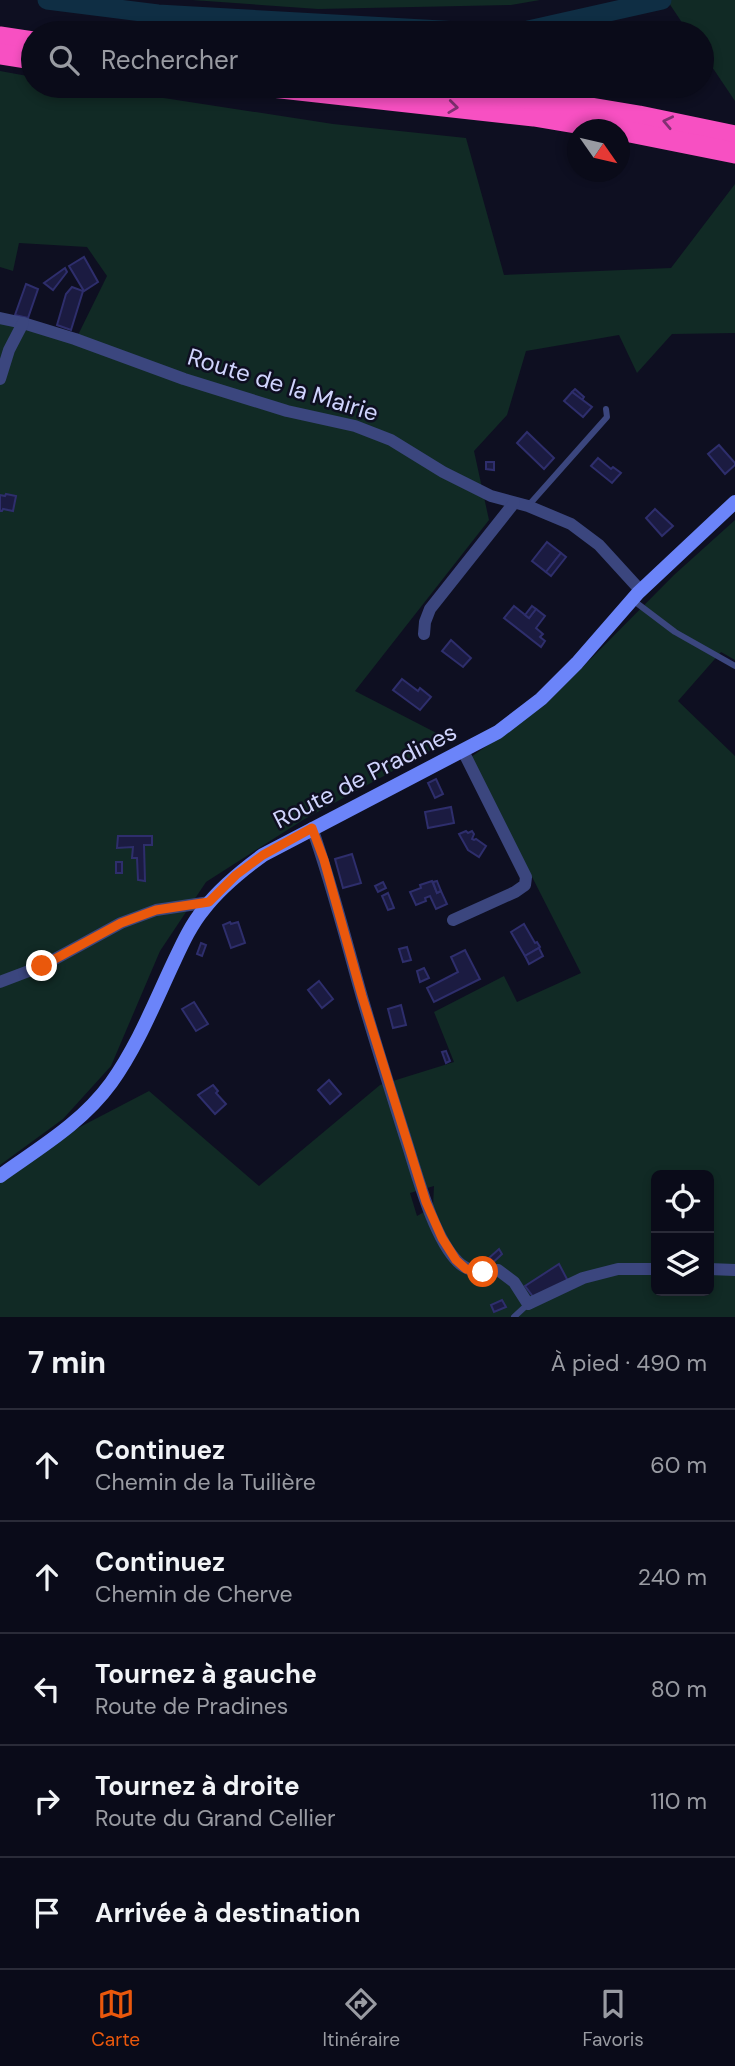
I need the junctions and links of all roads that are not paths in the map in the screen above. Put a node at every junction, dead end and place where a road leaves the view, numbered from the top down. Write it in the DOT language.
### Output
graph roads {
  1 [pos="0,37"];
  2 [pos="21,40"];
  3 [pos="0,54"];
  4 [pos="21,57"];
  5 [pos="371,98"];
  6 [pos="528,98"];
  7 [pos="567,122"];
  8 [pos="630,132"];
  9 [pos="735,136"];
  10 [pos="735,153"];
  11 [pos="0,318"];
  12 [pos="23,323"];
  13 [pos="0,379"];
  14 [pos="606,409"];
  15 [pos="735,502"];
  16 [pos="514,503"];
  17 [pos="528,506"];
  18 [pos="637,595"];
  19 [pos="424,634"];
  20 [pos="735,666"];
  21 [pos="463,751"];
  22 [pos="312,828"];
  23 [pos="209,902"];
  24 [pos="453,920"];
  25 [pos="0,982"];
  26 [pos="0,1176"];
  27 [pos="651,1269"];
  28 [pos="714,1269"];
  29 [pos="735,1270"];
  30 [pos="528,1304"];
  31 [pos="514,1317"];
  1 -- 2 [label="highway"];
  3 -- 4 [label="highway"];
  5 -- 7 [label="highway, one-way"];
  9 -- 6 [label="highway, one-way"];
  8 -- 10 [label="highway"];
  11 -- 12 [label="street, Route de la Mairie"];
  12 -- 13 [label="street"];
  12 -- 16 [label="street, Route de la Mairie"];
  14 -- 17 [label="lane"];
  15 -- 18 [label="street, Route de Pradines"];
  16 -- 17 [label="street, Route de la Mairie"];
  16 -- 19 [label="street"];
  17 -- 18 [label="street, Route de la Mairie"];
  18 -- 20 [label="lane"];
  18 -- 21 [label="street, Route de Pradines"];
  21 -- 22 [label="street, Route de Pradines"];
  21 -- 24 [label="street"];
  22 -- 23 [label="street, Route de Pradines"];
  22 -- 30 [label="street"];
  23 -- 25 [label="street"];
  23 -- 26 [label="street, Route de Pradines"];
  27 -- 30 [label="street"];
  28 -- 29 [label="street"];
  30 -- 31 [label="lane"];
}
